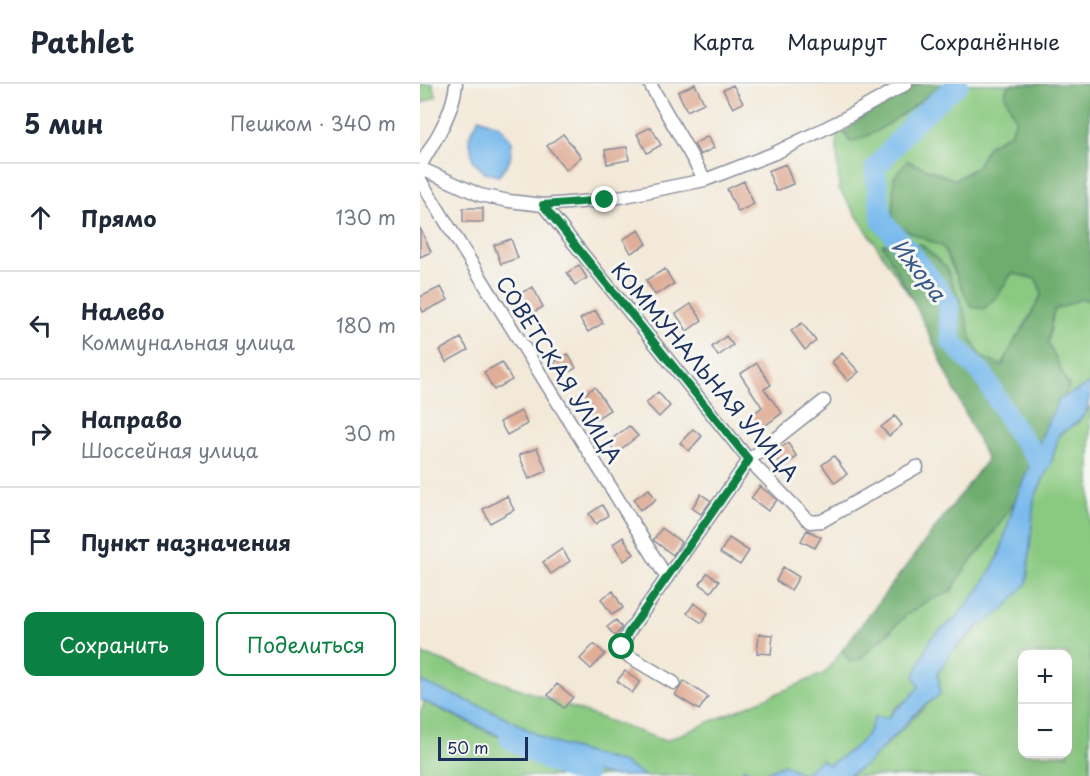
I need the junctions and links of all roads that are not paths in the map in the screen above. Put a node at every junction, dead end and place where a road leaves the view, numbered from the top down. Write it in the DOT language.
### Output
graph roads {
  1 [pos="456,84"];
  2 [pos="650,84"];
  3 [pos="906,84"];
  4 [pos="420,167"];
  5 [pos="420,180"];
  6 [pos="705,180"];
  7 [pos="543,205"];
  8 [pos="824,401"];
  9 [pos="749,460"];
  10 [pos="917,467"];
  11 [pos="668,578"];
  12 [pos="674,683"];
  1 -- 4 [label="street"];
  2 -- 6 [label="street"];
  3 -- 6 [label="street"];
  4 -- 7 [label="street"];
  5 -- 11 [label="street, СОВЕТСКАЯ УЛИЦА"];
  6 -- 7 [label="street"];
  7 -- 9 [label="street, КОММУНАЛЬНАЯ УЛИЦА"];
  8 -- 9 [label="street"];
  9 -- 10 [label="street, КОММУНАЛЬНАЯ УЛИЦА"];
  9 -- 11 [label="street"];
  11 -- 12 [label="street"];
}
